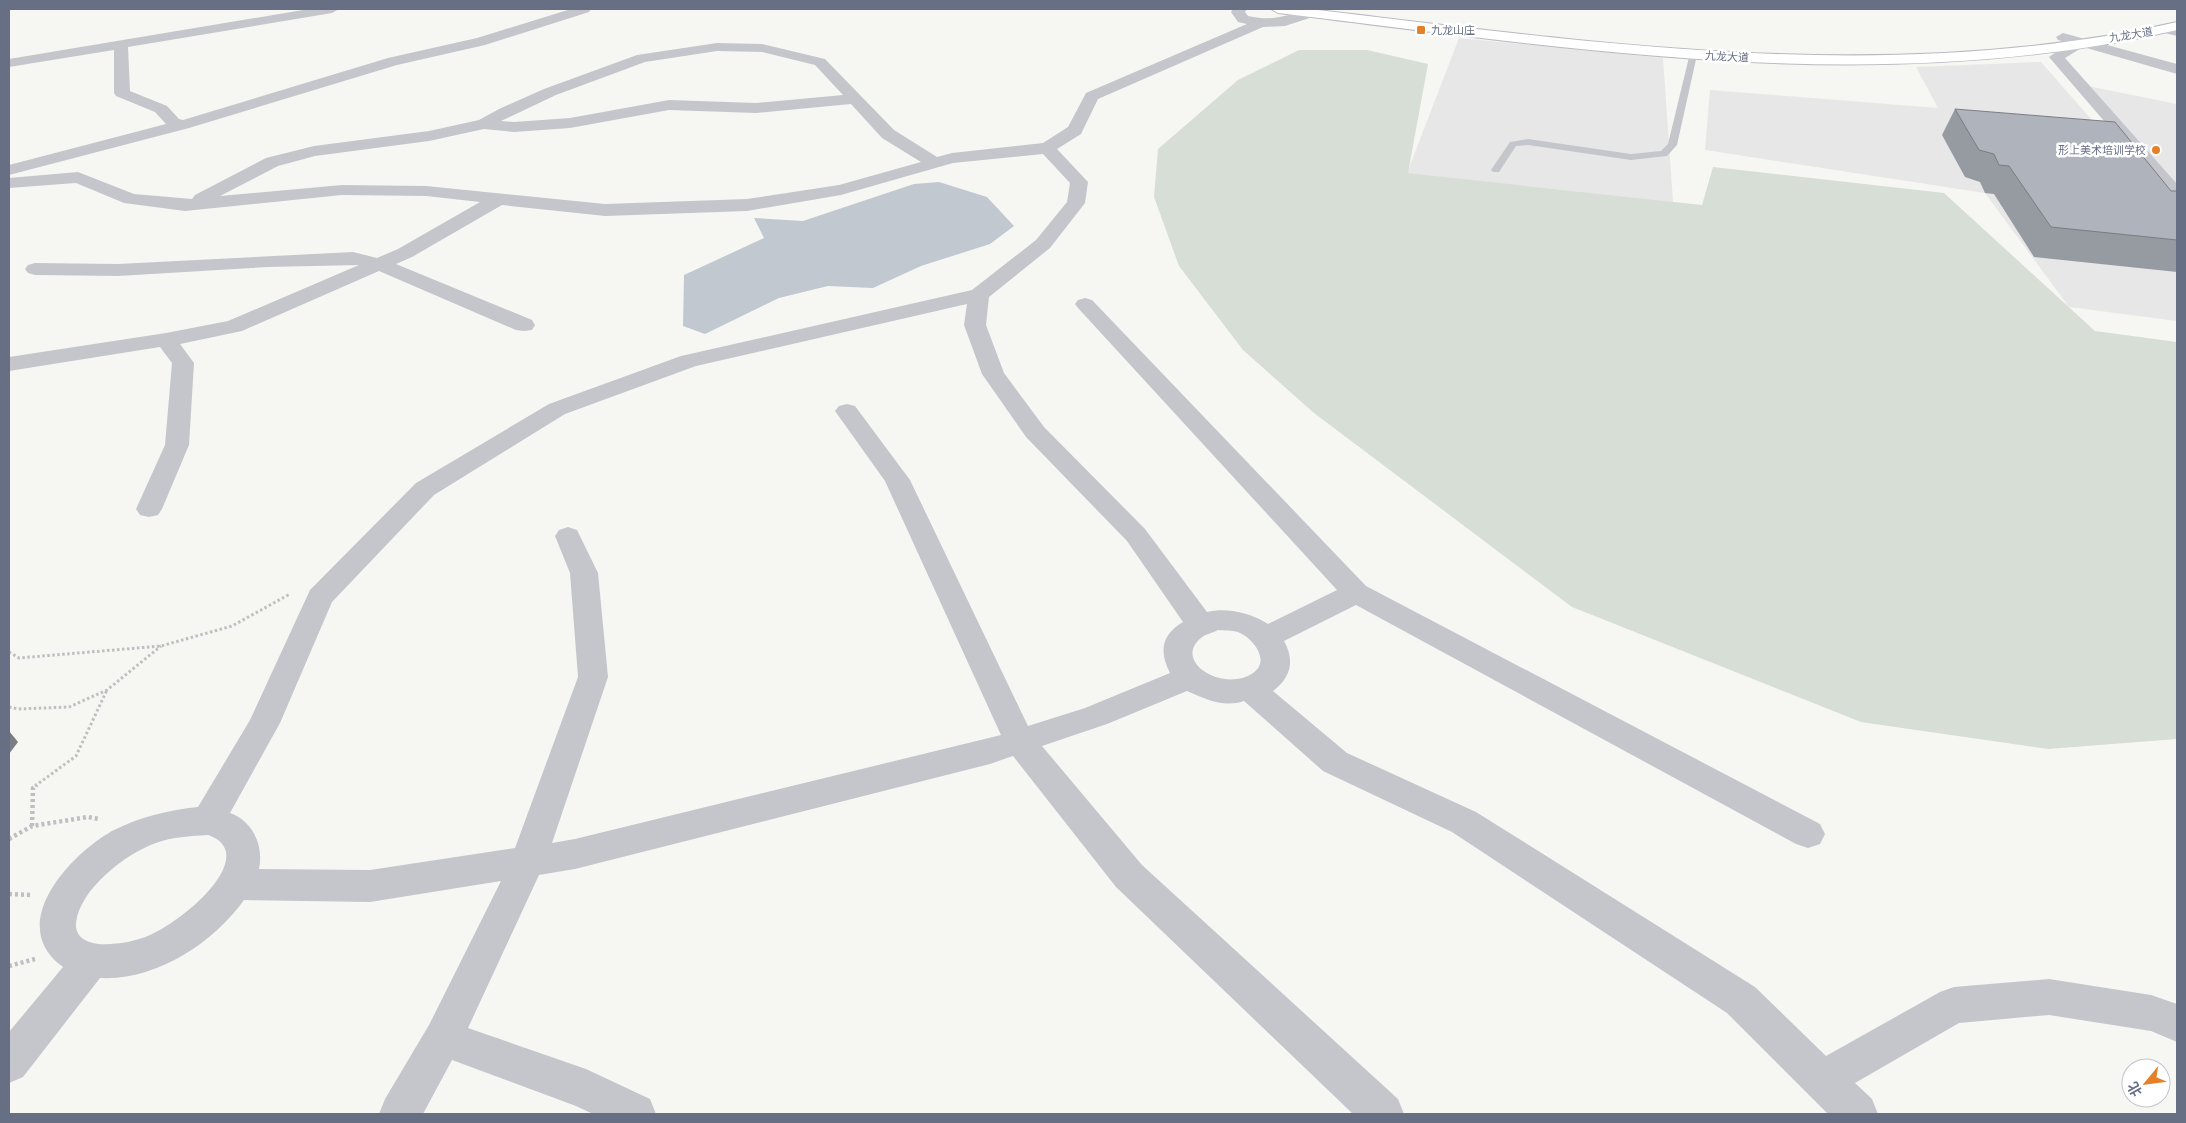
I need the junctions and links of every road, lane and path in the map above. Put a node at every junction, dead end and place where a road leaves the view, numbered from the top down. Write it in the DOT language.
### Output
graph roads {
  1 [pos="332,9"];
  2 [pos="584,9"];
  3 [pos="1240,9"];
  4 [pos="1278,9"];
  5 [pos="1340,9"];
  6 [pos="1311,13"];
  7 [pos="2177,14"];
  8 [pos="1261,23"];
  9 [pos="2174,29"];
  10 [pos="2057,35"];
  11 [pos="2081,42"];
  12 [pos="121,44"];
  13 [pos="1693,56"];
  14 [pos="9,63"];
  15 [pos="2177,69"];
  16 [pos="856,99"];
  17 [pos="484,124"];
  18 [pos="183,125"];
  19 [pos="1047,148"];
  20 [pos="935,162"];
  21 [pos="9,170"];
  22 [pos="1496,170"];
  23 [pos="9,183"];
  24 [pos="2177,195"];
  25 [pos="499,199"];
  26 [pos="197,204"];
  27 [pos="379,264"];
  28 [pos="35,269"];
  29 [pos="978,295"];
  30 [pos="1085,304"];
  31 [pos="524,325"];
  32 [pos="166,340"];
  33 [pos="9,364"];
  34 [pos="847,411"];
  35 [pos="150,509"];
  36 [pos="568,536"];
  37 [pos="336,581"];
  38 [pos="1356,593"];
  39 [pos="1200,624"];
  40 [pos="1267,637"];
  41 [pos="162,646"];
  42 [pos="9,652"];
  43 [pos="1189,678"];
  44 [pos="107,690"];
  45 [pos="1251,690"];
  46 [pos="9,707"];
  47 [pos="1020,742"];
  48 [pos="208,821"];
  49 [pos="32,826"];
  50 [pos="155,828"];
  51 [pos="1808,834"];
  52 [pos="9,839"];
  53 [pos="528,861"];
  54 [pos="236,884"];
  55 [pos="91,961"];
  56 [pos="2177,1023"];
  57 [pos="443,1038"];
  58 [pos="9,1063"];
  59 [pos="1822,1080"];
  60 [pos="400,1114"];
  61 [pos="635,1114"];
  62 [pos="1383,1114"];
  63 [pos="1857,1114"];
  1 -- 12 [label="street"];
  2 -- 18 [label="street"];
  3 -- 8 [label="street"];
  4 -- 6 [label="main road, 九龙大道"];
  5 -- 10 [label="main road, 九龙大道"];
  6 -- 8 [label="street"];
  6 -- 13 [label="main road, 九龙大道"];
  7 -- 10 [label="main road, 九龙大道"];
  8 -- 19 [label="street"];
  9 -- 11 [label="main road, 九龙大道"];
  10 -- 11 [label="street"];
  11 -- 13 [label="main road, 九龙大道"];
  11 -- 15 [label="street"];
  11 -- 24 [label="street"];
  12 -- 14 [label="street"];
  12 -- 18 [label="street"];
  13 -- 22 [label="lane"];
  16 -- 17 [label="street"];
  16 -- 17 [label="street"];
  16 -- 20 [label="street"];
  17 -- 26 [label="street"];
  18 -- 21 [label="street"];
  19 -- 20 [label="street"];
  19 -- 29 [label="street"];
  20 -- 25 [label="street"];
  23 -- 26 [label="street"];
  25 -- 26 [label="street"];
  25 -- 27 [label="street"];
  27 -- 28 [label="street"];
  27 -- 31 [label="street"];
  27 -- 32 [label="street"];
  29 -- 37 [label="street"];
  29 -- 39 [label="street"];
  30 -- 38 [label="street"];
  32 -- 33 [label="street"];
  32 -- 35 [label="street"];
  34 -- 47 [label="street"];
  36 -- 53 [label="street"];
  37 -- 41 [label="path"];
  37 -- 48 [label="street"];
  38 -- 40 [label="street"];
  38 -- 51 [label="street"];
  39 -- 40 [label="street"];
  39 -- 43 [label="street"];
  40 -- 45 [label="street"];
  41 -- 42 [label="path"];
  41 -- 44 [label="path"];
  43 -- 45 [label="street"];
  43 -- 47 [label="street"];
  44 -- 46 [label="path"];
  44 -- 49 [label="path"];
  45 -- 59 [label="street"];
  47 -- 53 [label="street"];
  47 -- 62 [label="street"];
  48 -- 50 [label="street"];
  48 -- 54 [label="street"];
  49 -- 50 [label="path"];
  49 -- 52 [label="path"];
  50 -- 55 [label="street"];
  53 -- 54 [label="street"];
  53 -- 57 [label="street"];
  54 -- 55 [label="street"];
  55 -- 58 [label="street"];
  56 -- 59 [label="street"];
  57 -- 60 [label="street"];
  57 -- 61 [label="street"];
  59 -- 63 [label="street"];
}
